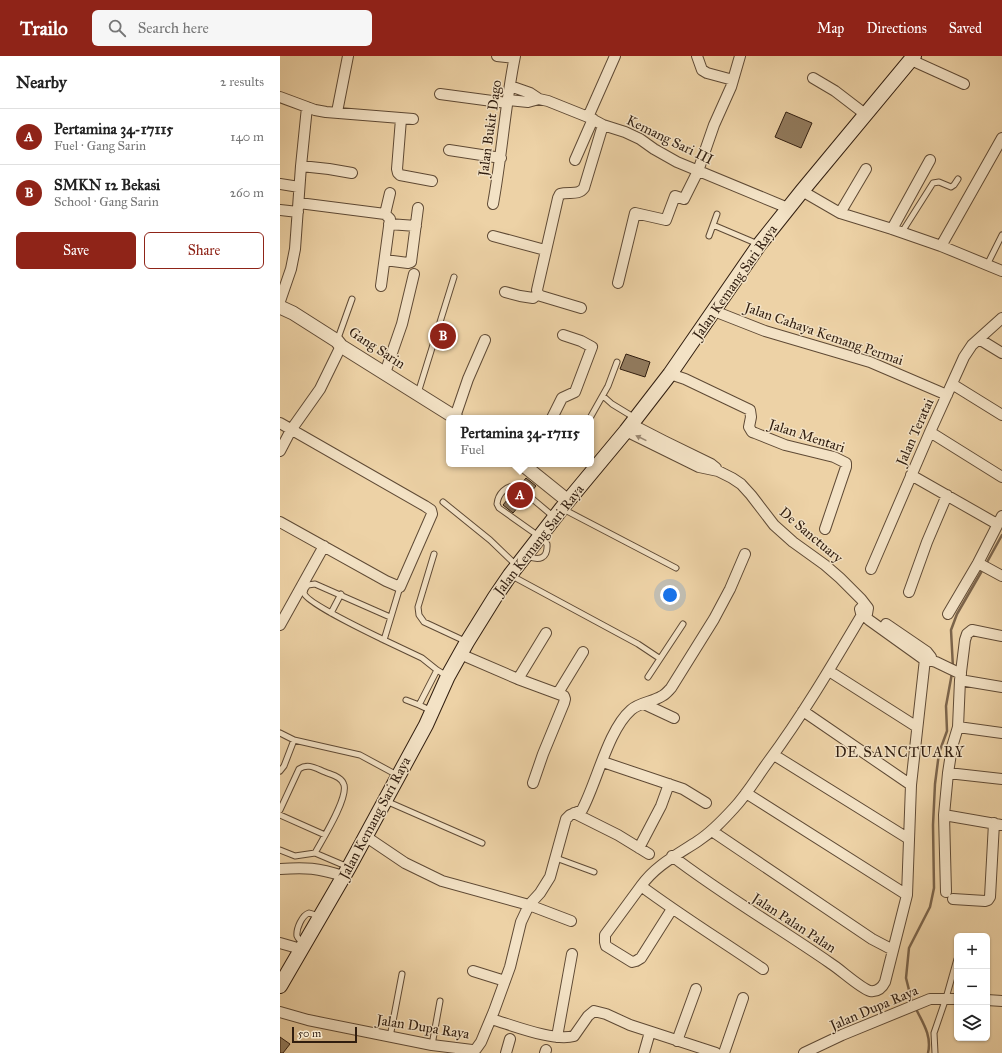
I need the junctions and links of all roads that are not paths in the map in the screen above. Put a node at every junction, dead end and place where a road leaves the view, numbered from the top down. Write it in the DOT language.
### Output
graph roads {
  1 [pos="348,56"];
  2 [pos="498,56"];
  3 [pos="615,56"];
  4 [pos="697,56"];
  5 [pos="740,56"];
  6 [pos="514,57"];
  7 [pos="912,58"];
  8 [pos="813,78"];
  9 [pos="733,80"];
  10 [pos="964,84"];
  11 [pos="510,86"];
  12 [pos="440,94"];
  13 [pos="280,97"];
  14 [pos="539,99"];
  15 [pos="507,101"];
  16 [pos="307,107"];
  17 [pos="337,112"];
  18 [pos="865,114"];
  19 [pos="591,118"];
  20 [pos="401,119"];
  21 [pos="413,119"];
  22 [pos="602,125"];
  23 [pos="1002,138"];
  24 [pos="449,150"];
  25 [pos="501,158"];
  26 [pos="575,160"];
  27 [pos="930,160"];
  28 [pos="301,166"];
  29 [pos="866,169"];
  30 [pos="698,171"];
  31 [pos="352,173"];
  32 [pos="958,179"];
  33 [pos="432,181"];
  34 [pos="280,184"];
  35 [pos="300,187"];
  36 [pos="802,191"];
  37 [pos="390,193"];
  38 [pos="493,204"];
  39 [pos="298,207"];
  40 [pos="418,208"];
  41 [pos="788,208"];
  42 [pos="280,210"];
  43 [pos="840,213"];
  44 [pos="385,214"];
  45 [pos="717,214"];
  46 [pos="389,224"];
  47 [pos="713,225"];
  48 [pos="416,226"];
  49 [pos="897,231"];
  50 [pos="1002,235"];
  51 [pos="493,236"];
  52 [pos="709,236"];
  53 [pos="759,245"];
  54 [pos="941,246"];
  55 [pos="546,250"];
  56 [pos="385,260"];
  57 [pos="987,265"];
  58 [pos="1002,271"];
  59 [pos="414,274"];
  60 [pos="454,276"];
  61 [pos="618,283"];
  62 [pos="380,286"];
  63 [pos="505,292"];
  64 [pos="538,294"];
  65 [pos="352,299"];
  66 [pos="280,301"];
  67 [pos="280,307"];
  68 [pos="581,308"];
  69 [pos="714,311"];
  70 [pos="1002,318"];
  71 [pos="563,335"];
  72 [pos="979,339"];
  73 [pos="485,340"];
  74 [pos="339,344"];
  75 [pos="1002,353"];
  76 [pos="617,362"];
  77 [pos="385,373"];
  78 [pos="670,374"];
  79 [pos="952,384"];
  80 [pos="418,394"];
  81 [pos="947,395"];
  82 [pos="603,396"];
  83 [pos="451,415"];
  84 [pos="457,415"];
  85 [pos="554,415"];
  86 [pos="592,415"];
  87 [pos="1002,415"];
  88 [pos="280,423"];
  89 [pos="631,424"];
  90 [pos="291,430"];
  91 [pos="930,432"];
  92 [pos="280,451"];
  93 [pos="594,464"];
  94 [pos="525,467"];
  95 [pos="591,467"];
  96 [pos="911,475"];
  97 [pos="1002,477"];
  98 [pos="947,495"];
  99 [pos="443,502"];
  100 [pos="562,509"];
  101 [pos="1000,520"];
  102 [pos="280,522"];
  103 [pos="825,529"];
  104 [pos="540,537"];
  105 [pos="324,546"];
  106 [pos="434,554"];
  107 [pos="745,554"];
  108 [pos="518,565"];
  109 [pos="982,565"];
  110 [pos="676,568"];
  111 [pos="871,569"];
  112 [pos="1002,576"];
  113 [pos="400,587"];
  114 [pos="910,592"];
  115 [pos="341,594"];
  116 [pos="863,612"];
  117 [pos="331,613"];
  118 [pos="948,614"];
  119 [pos="390,617"];
  120 [pos="683,624"];
  121 [pos="280,625"];
  122 [pos="546,633"];
  123 [pos="1002,636"];
  124 [pos="384,640"];
  125 [pos="467,642"];
  126 [pos="583,652"];
  127 [pos="460,654"];
  128 [pos="926,656"];
  129 [pos="659,658"];
  130 [pos="829,671"];
  131 [pos="951,671"];
  132 [pos="443,673"];
  133 [pos="648,677"];
  134 [pos="518,679"];
  135 [pos="1002,687"];
  136 [pos="558,692"];
  137 [pos="406,700"];
  138 [pos="644,704"];
  139 [pos="426,708"];
  140 [pos="803,711"];
  141 [pos="674,718"];
  142 [pos="918,727"];
  143 [pos="958,727"];
  144 [pos="280,733"];
  145 [pos="1002,733"];
  146 [pos="294,740"];
  147 [pos="774,755"];
  148 [pos="603,762"];
  149 [pos="280,771"];
  150 [pos="948,773"];
  151 [pos="397,775"];
  152 [pos="1002,779"];
  153 [pos="533,783"];
  154 [pos="669,784"];
  155 [pos="911,785"];
  156 [pos="746,793"];
  157 [pos="385,800"];
  158 [pos="706,803"];
  159 [pos="280,810"];
  160 [pos="574,813"];
  161 [pos="280,815"];
  162 [pos="944,815"];
  163 [pos="998,824"];
  164 [pos="712,831"];
  165 [pos="325,835"];
  166 [pos="365,836"];
  167 [pos="909,839"];
  168 [pos="482,843"];
  169 [pos="639,848"];
  170 [pos="280,850"];
  171 [pos="315,853"];
  172 [pos="649,854"];
  173 [pos="672,856"];
  174 [pos="556,858"];
  175 [pos="280,869"];
  176 [pos="346,872"];
  177 [pos="594,872"];
  178 [pos="641,886"];
  179 [pos="907,895"];
  180 [pos="529,905"];
  181 [pos="672,909"];
  182 [pos="571,922"];
  183 [pos="280,943"];
  184 [pos="303,946"];
  185 [pos="893,950"];
  186 [pos="572,954"];
  187 [pos="763,969"];
  188 [pos="954,969"];
  189 [pos="473,971"];
  190 [pos="402,974"];
  191 [pos="505,981"];
  192 [pos="280,986"];
  193 [pos="696,989"];
  194 [pos="743,998"];
  195 [pos="946,998"];
  196 [pos="954,999"];
  197 [pos="990,1000"];
  198 [pos="440,1001"];
  199 [pos="1002,1001"];
  200 [pos="280,1012"];
  201 [pos="491,1019"];
  202 [pos="650,1032"];
  203 [pos="390,1037"];
  204 [pos="557,1037"];
  205 [pos="510,1039"];
  206 [pos="677,1041"];
  207 [pos="431,1049"];
  208 [pos="480,1052"];
  209 [pos="506,1053"];
  210 [pos="644,1053"];
  211 [pos="716,1053"];
  212 [pos="724,1053"];
  213 [pos="804,1053"];
  214 [pos="935,1053"];
  1 -- 17 [label="street"];
  2 -- 6 [label="street"];
  3 -- 19 [label="street"];
  4 -- 9 [label="street"];
  5 -- 9 [label="street"];
  6 -- 11 [label="street, Jalan Bukit Dago"];
  7 -- 10 [label="street"];
  7 -- 18 [label="main road, Jalan Kemang Sari Raya"];
  8 -- 18 [label="street"];
  9 -- 30 [label="street"];
  11 -- 14 [label="street, Kemang Sari III"];
  11 -- 15 [label="street, Jalan Bukit Dago"];
  12 -- 15 [label="street, Kemang Sari III"];
  13 -- 16 [label="street"];
  14 -- 15 [label="street, Kemang Sari III"];
  14 -- 19 [label="street, Kemang Sari III"];
  15 -- 25 [label="street, Jalan Bukit Dago"];
  16 -- 17 [label="street"];
  16 -- 28 [label="street"];
  17 -- 20 [label="street"];
  18 -- 36 [label="main road, Jalan Kemang Sari Raya"];
  19 -- 22 [label="street, Kemang Sari III"];
  19 -- 26 [label="street"];
  20 -- 21 [label="street"];
  20 -- 33 [label="street"];
  22 -- 30 [label="street, Kemang Sari III"];
  22 -- 55 [label="street"];
  23 -- 54 [label="street"];
  24 -- 25 [label="street"];
  25 -- 38 [label="street, Jalan Bukit Dago"];
  27 -- 49 [label="street"];
  28 -- 31 [label="street"];
  28 -- 35 [label="street"];
  29 -- 43 [label="street"];
  30 -- 41 [label="street, Kemang Sari III"];
  30 -- 61 [label="street"];
  32 -- 49 [label="lane"];
  34 -- 35 [label="street"];
  35 -- 39 [label="street"];
  36 -- 41 [label="main road, Jalan Kemang Sari Raya"];
  36 -- 43 [label="street"];
  37 -- 44 [label="street"];
  39 -- 42 [label="street"];
  39 -- 44 [label="street"];
  39 -- 66 [label="street"];
  40 -- 48 [label="street"];
  41 -- 53 [label="main road, Jalan Kemang Sari Raya"];
  43 -- 49 [label="street"];
  44 -- 46 [label="street"];
  45 -- 47 [label="lane"];
  46 -- 48 [label="street"];
  46 -- 56 [label="street"];
  47 -- 52 [label="lane"];
  47 -- 53 [label="lane"];
  48 -- 56 [label="street"];
  49 -- 54 [label="street"];
  50 -- 57 [label="lane"];
  51 -- 55 [label="street"];
  53 -- 69 [label="main road, Jalan Kemang Sari Raya"];
  54 -- 57 [label="street"];
  55 -- 64 [label="street"];
  56 -- 62 [label="street"];
  57 -- 58 [label="street"];
  59 -- 77 [label="street"];
  60 -- 80 [label="lane"];
  63 -- 64 [label="street"];
  64 -- 68 [label="street"];
  65 -- 74 [label="lane"];
  67 -- 74 [label="street, Gang Sarin"];
  69 -- 78 [label="main road, Jalan Kemang Sari Raya"];
  69 -- 81 [label="street, Jalan Cahaya Kemang Permai"];
  70 -- 72 [label="street, Jalan Teratai"];
  71 -- 85 [label="street"];
  72 -- 75 [label="street"];
  72 -- 79 [label="street, Jalan Teratai"];
  73 -- 84 [label="street"];
  74 -- 77 [label="street, Gang Sarin"];
  74 -- 90 [label="street"];
  76 -- 82 [label="lane"];
  77 -- 80 [label="street, Gang Sarin"];
  78 -- 89 [label="main road, Jalan Kemang Sari Raya"];
  78 -- 103 [label="street, Jalan Mentari"];
  79 -- 81 [label="street, Jalan Teratai"];
  79 -- 87 [label="street"];
  80 -- 83 [label="street, Gang Sarin"];
  81 -- 91 [label="street, Jalan Teratai"];
  82 -- 86 [label="lane"];
  82 -- 89 [label="lane"];
  88 -- 90 [label="street"];
  89 -- 93 [label="main road, Jalan Kemang Sari Raya"];
  89 -- 116 [label="street, De Sanctuary"];
  90 -- 92 [label="street"];
  90 -- 113 [label="street"];
  91 -- 96 [label="street, Jalan Teratai"];
  91 -- 97 [label="street"];
  94 -- 100 [label="street"];
  95 -- 100 [label="main road, Jalan Kemang Sari Raya"];
  96 -- 98 [label="street"];
  96 -- 111 [label="street, Jalan Teratai"];
  98 -- 101 [label="street"];
  98 -- 114 [label="street"];
  99 -- 108 [label="lane"];
  100 -- 104 [label="main road, Jalan Kemang Sari Raya"];
  100 -- 104 [label="lane"];
  100 -- 110 [label="lane"];
  101 -- 109 [label="street"];
  102 -- 105 [label="street"];
  104 -- 108 [label="main road, Jalan Kemang Sari Raya"];
  105 -- 113 [label="street"];
  105 -- 121 [label="street"];
  106 -- 125 [label="lane"];
  107 -- 138 [label="street"];
  108 -- 125 [label="main road, Jalan Kemang Sari Raya"];
  108 -- 129 [label="lane"];
  109 -- 112 [label="street"];
  109 -- 118 [label="street"];
  113 -- 119 [label="lane"];
  115 -- 117 [label="lane"];
  115 -- 117 [label="lane"];
  115 -- 119 [label="lane"];
  116 -- 128 [label="street"];
  116 -- 130 [label="street"];
  117 -- 124 [label="lane"];
  119 -- 124 [label="lane"];
  120 -- 129 [label="lane"];
  122 -- 134 [label="street"];
  123 -- 131 [label="street"];
  124 -- 132 [label="lane"];
  125 -- 127 [label="main road, Jalan Kemang Sari Raya"];
  126 -- 136 [label="street"];
  127 -- 132 [label="main road, Jalan Kemang Sari Raya"];
  127 -- 134 [label="street"];
  128 -- 131 [label="street"];
  128 -- 142 [label="street, Jalan Palan Palan"];
  129 -- 133 [label="lane"];
  130 -- 140 [label="street"];
  130 -- 142 [label="street"];
  131 -- 135 [label="street"];
  131 -- 143 [label="street"];
  132 -- 139 [label="main road, Jalan Kemang Sari Raya"];
  134 -- 136 [label="street"];
  136 -- 153 [label="street"];
  137 -- 139 [label="lane"];
  138 -- 141 [label="street"];
  138 -- 148 [label="street"];
  139 -- 151 [label="main road, Jalan Kemang Sari Raya"];
  140 -- 147 [label="street"];
  140 -- 155 [label="street"];
  142 -- 155 [label="street, Jalan Palan Palan"];
  143 -- 145 [label="street"];
  143 -- 150 [label="street"];
  144 -- 146 [label="lane"];
  146 -- 149 [label="lane"];
  146 -- 151 [label="lane"];
  147 -- 156 [label="street"];
  147 -- 167 [label="street"];
  148 -- 154 [label="street"];
  148 -- 160 [label="street"];
  150 -- 152 [label="street"];
  150 -- 162 [label="street"];
  151 -- 157 [label="main road, Jalan Kemang Sari Raya"];
  154 -- 158 [label="street"];
  154 -- 169 [label="street"];
  155 -- 167 [label="street, Jalan Palan Palan"];
  156 -- 164 [label="street"];
  156 -- 179 [label="street"];
  157 -- 166 [label="main road, Jalan Kemang Sari Raya"];
  157 -- 168 [label="lane"];
  159 -- 165 [label="lane"];
  160 -- 169 [label="street"];
  160 -- 174 [label="street"];
  161 -- 165 [label="lane"];
  162 -- 163 [label="street"];
  162 -- 163 [label="street"];
  164 -- 173 [label="street"];
  164 -- 185 [label="street"];
  165 -- 171 [label="lane"];
  166 -- 176 [label="main road, Jalan Kemang Sari Raya"];
  166 -- 180 [label="street"];
  167 -- 179 [label="street, Jalan Palan Palan"];
  169 -- 172 [label="street"];
  170 -- 171 [label="lane"];
  171 -- 176 [label="lane"];
  173 -- 178 [label="street"];
  173 -- 185 [label="street, Jalan Palan Palan"];
  174 -- 177 [label="lane"];
  174 -- 180 [label="street"];
  175 -- 176 [label="street"];
  176 -- 184 [label="main road, Jalan Kemang Sari Raya"];
  178 -- 181 [label="street"];
  178 -- 181 [label="street"];
  179 -- 185 [label="street, Jalan Palan Palan"];
  180 -- 182 [label="street"];
  180 -- 191 [label="street"];
  181 -- 187 [label="street"];
  183 -- 184 [label="street"];
  184 -- 192 [label="main road, Jalan Kemang Sari Raya"];
  186 -- 204 [label="street"];
  188 -- 195 [label="lane"];
  189 -- 191 [label="street"];
  190 -- 203 [label="lane"];
  191 -- 201 [label="street"];
  193 -- 206 [label="street"];
  194 -- 212 [label="street"];
  195 -- 196 [label="street, Jalan Dupa Raya"];
  195 -- 213 [label="street, Jalan Dupa Raya"];
  195 -- 214 [label="lane"];
  197 -- 199 [label="street"];
  198 -- 207 [label="lane"];
  200 -- 203 [label="street, Jalan Dupa Raya"];
  201 -- 204 [label="street, Jalan Dupa Raya"];
  201 -- 208 [label="street, Jalan Dupa Raya"];
  202 -- 204 [label="street, Jalan Dupa Raya"];
  202 -- 206 [label="street, Jalan Dupa Raya"];
  202 -- 210 [label="street"];
  203 -- 207 [label="street, Jalan Dupa Raya"];
  205 -- 209 [label="street"];
  206 -- 211 [label="street, Jalan Dupa Raya"];
  207 -- 208 [label="street, Jalan Dupa Raya"];
}
